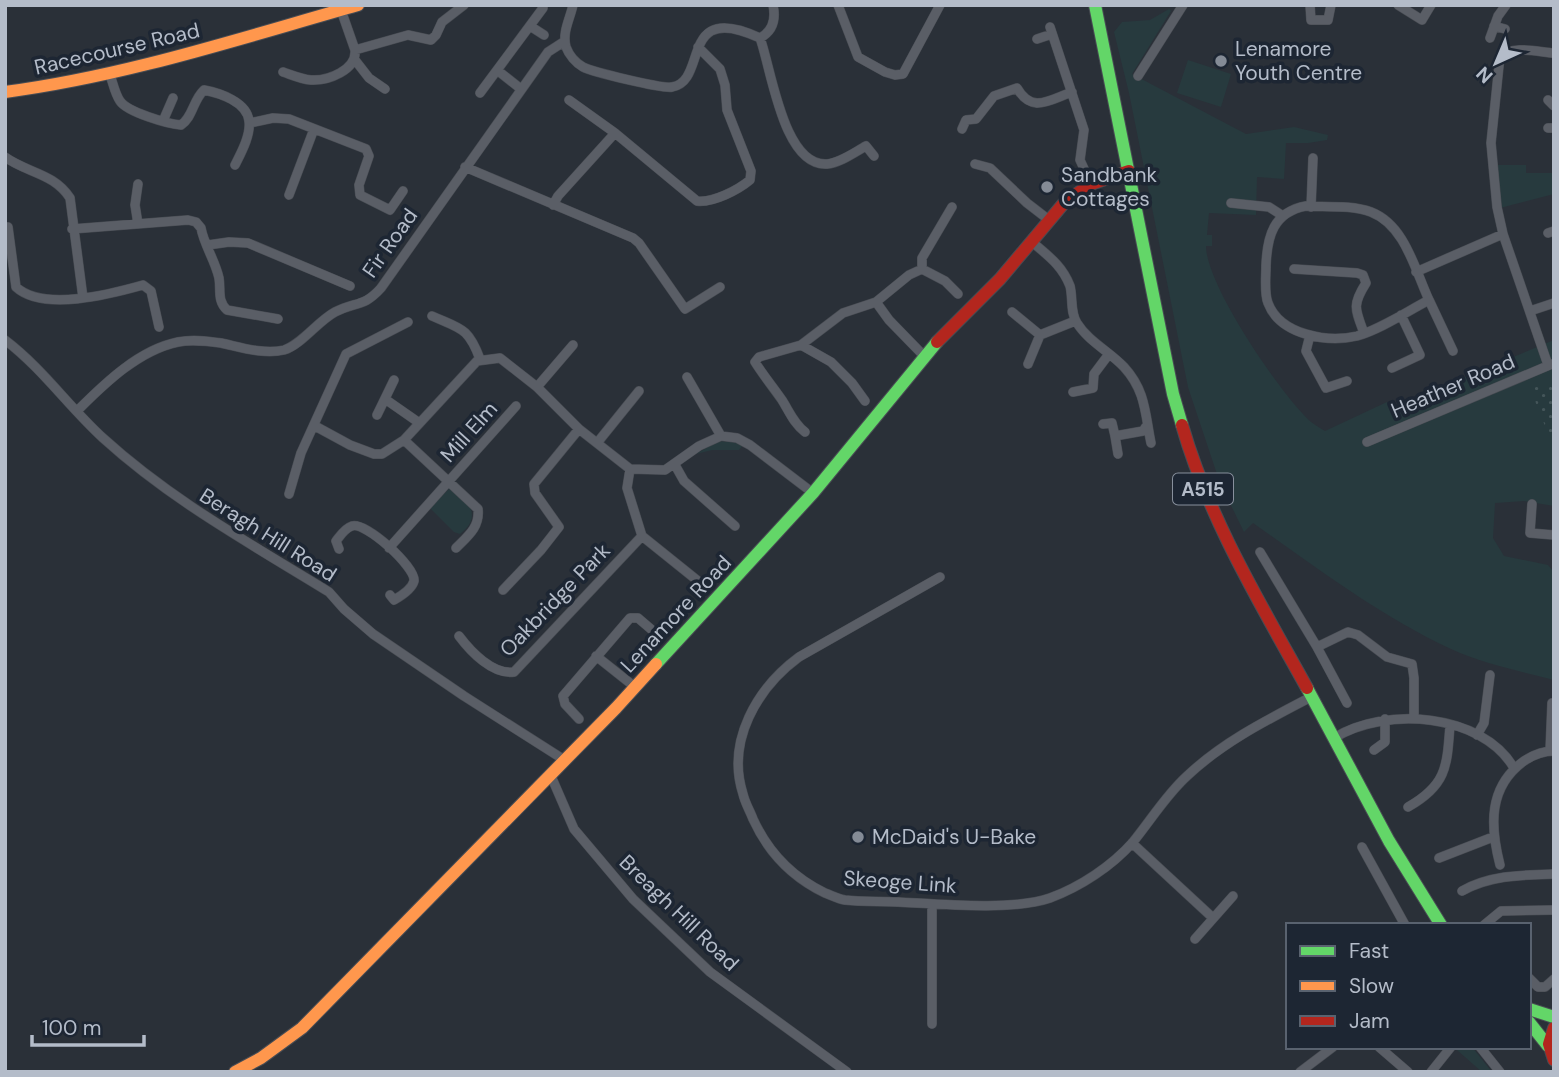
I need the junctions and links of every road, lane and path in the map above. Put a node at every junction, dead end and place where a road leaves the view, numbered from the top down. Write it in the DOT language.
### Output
graph roads {
  1 [pos="358,5"];
  2 [pos="464,5"];
  3 [pos="573,5"];
  4 [pos="773,5"];
  5 [pos="838,5"];
  6 [pos="940,5"];
  7 [pos="1095,5"];
  8 [pos="1183,5"];
  9 [pos="1310,5"];
  10 [pos="1331,5"];
  11 [pos="1398,5"];
  12 [pos="1431,5"];
  13 [pos="1506,5"];
  14 [pos="543,8"];
  15 [pos="341,10"];
  16 [pos="530,26"];
  17 [pos="1494,26"];
  18 [pos="1505,29"];
  19 [pos="544,35"];
  20 [pos="760,38"];
  21 [pos="1489,38"];
  22 [pos="1037,39"];
  23 [pos="565,41"];
  24 [pos="698,47"];
  25 [pos="1554,53"];
  26 [pos="355,55"];
  27 [pos="282,70"];
  28 [pos="497,70"];
  29 [pos="110,75"];
  30 [pos="1138,76"];
  31 [pos="521,89"];
  32 [pos="386,90"];
  33 [pos="5,92"];
  34 [pos="1072,92"];
  35 [pos="480,93"];
  36 [pos="173,98"];
  37 [pos="569,100"];
  38 [pos="163,121"];
  39 [pos="250,122"];
  40 [pos="313,129"];
  41 [pos="962,129"];
  42 [pos="615,133"];
  43 [pos="874,156"];
  44 [pos="5,157"];
  45 [pos="1313,158"];
  46 [pos="975,164"];
  47 [pos="235,165"];
  48 [pos="465,167"];
  49 [pos="1129,171"];
  50 [pos="138,184"];
  51 [pos="1091,184"];
  52 [pos="403,191"];
  53 [pos="289,195"];
  54 [pos="1231,203"];
  55 [pos="553,205"];
  56 [pos="952,207"];
  57 [pos="1311,207"];
  58 [pos="1283,216"];
  59 [pos="1049,220"];
  60 [pos="138,224"];
  61 [pos="8,227"];
  62 [pos="72,229"];
  63 [pos="1503,234"];
  64 [pos="1031,241"];
  65 [pos="208,245"];
  66 [pos="1294,269"];
  67 [pos="922,270"];
  68 [pos="1416,272"];
  69 [pos="350,286"];
  70 [pos="720,288"];
  71 [pos="958,294"];
  72 [pos="83,298"];
  73 [pos="1429,300"];
  74 [pos="876,302"];
  75 [pos="1554,303"];
  76 [pos="1530,311"];
  77 [pos="1012,312"];
  78 [pos="1401,315"];
  79 [pos="432,316"];
  80 [pos="278,319"];
  81 [pos="408,321"];
  82 [pos="1075,321"];
  83 [pos="159,327"];
  84 [pos="1364,333"];
  85 [pos="1040,335"];
  86 [pos="1310,335"];
  87 [pos="5,340"];
  88 [pos="573,345"];
  89 [pos="801,345"];
  90 [pos="1453,351"];
  91 [pos="1109,354"];
  92 [pos="924,356"];
  93 [pos="480,359"];
  94 [pos="1028,364"];
  95 [pos="1551,364"];
  96 [pos="1392,368"];
  97 [pos="687,377"];
  98 [pos="394,380"];
  99 [pos="1347,381"];
  100 [pos="537,387"];
  101 [pos="639,391"];
  102 [pos="1073,392"];
  103 [pos="386,399"];
  104 [pos="865,401"];
  105 [pos="516,406"];
  106 [pos="78,410"];
  107 [pos="377,415"];
  108 [pos="418,422"];
  109 [pos="1104,424"];
  110 [pos="1147,425"];
  111 [pos="315,426"];
  112 [pos="579,429"];
  113 [pos="806,432"];
  114 [pos="721,436"];
  115 [pos="1115,436"];
  116 [pos="404,440"];
  117 [pos="1367,442"];
  118 [pos="597,443"];
  119 [pos="1152,443"];
  120 [pos="1118,454"];
  121 [pos="675,465"];
  122 [pos="630,469"];
  123 [pos="448,482"];
  124 [pos="813,493"];
  125 [pos="289,494"];
  126 [pos="1532,504"];
  127 [pos="735,526"];
  128 [pos="642,536"];
  129 [pos="1554,536"];
  130 [pos="389,548"];
  131 [pos="456,548"];
  132 [pos="339,549"];
  133 [pos="1260,552"];
  134 [pos="940,577"];
  135 [pos="698,581"];
  136 [pos="503,590"];
  137 [pos="390,596"];
  138 [pos="459,636"];
  139 [pos="659,636"];
  140 [pos="1317,647"];
  141 [pos="596,656"];
  142 [pos="1490,675"];
  143 [pos="635,687"];
  144 [pos="1311,696"];
  145 [pos="1347,703"];
  146 [pos="1552,703"];
  147 [pos="1414,718"];
  148 [pos="579,719"];
  149 [pos="1385,719"];
  150 [pos="1450,725"];
  151 [pos="1477,735"];
  152 [pos="1334,738"];
  153 [pos="1374,750"];
  154 [pos="1552,751"];
  155 [pos="566,761"];
  156 [pos="1514,768"];
  157 [pos="551,776"];
  158 [pos="1408,807"];
  159 [pos="1493,837"];
  160 [pos="1132,843"];
  161 [pos="1361,853"];
  162 [pos="1439,858"];
  163 [pos="1500,864"];
  164 [pos="1554,874"];
  165 [pos="1462,891"];
  166 [pos="1233,896"];
  167 [pos="932,904"];
  168 [pos="1554,910"];
  169 [pos="1213,918"];
  170 [pos="1404,923"];
  171 [pos="1440,923"];
  172 [pos="1486,923"];
  173 [pos="1195,939"];
  174 [pos="1554,979"];
  175 [pos="1531,980"];
  176 [pos="1531,1010"];
  177 [pos="1554,1017"];
  178 [pos="932,1024"];
  179 [pos="1531,1025"];
  180 [pos="1554,1028"];
  181 [pos="1331,1049"];
  182 [pos="1381,1049"];
  183 [pos="1449,1049"];
  184 [pos="1482,1049"];
  185 [pos="1551,1054"];
  186 [pos="1305,1070"];
  187 [pos="235,1072"];
  188 [pos="848,1072"];
  189 [pos="1408,1072"];
  190 [pos="1431,1072"];
  191 [pos="1500,1072"];
  192 [pos="1548,1072"];
  1 -- 15 [label="main road, Racecourse Road"];
  2 -- 26 [label="street"];
  3 -- 23 [label="street"];
  4 -- 20 [label="street"];
  5 -- 6 [label="street"];
  7 -- 49 [label="main road, A515"];
  8 -- 30 [label="street"];
  9 -- 10 [label="street"];
  11 -- 12 [label="street"];
  13 -- 17 [label="street"];
  14 -- 16 [label="street"];
  15 -- 26 [label="street"];
  15 -- 29 [label="main road, Racecourse Road"];
  16 -- 19 [label="street"];
  16 -- 28 [label="street"];
  17 -- 18 [label="street"];
  17 -- 21 [label="street"];
  20 -- 24 [label="street"];
  20 -- 43 [label="street"];
  22 -- 34 [label="street"];
  23 -- 24 [label="street"];
  23 -- 31 [label="street, Fir Road"];
  24 -- 42 [label="street"];
  25 -- 63 [label="street"];
  26 -- 27 [label="street"];
  26 -- 32 [label="street"];
  28 -- 31 [label="street"];
  28 -- 35 [label="street"];
  29 -- 33 [label="main road, Racecourse Road"];
  29 -- 38 [label="street"];
  31 -- 48 [label="street, Fir Road"];
  34 -- 41 [label="street"];
  34 -- 51 [label="street"];
  36 -- 38 [label="street"];
  37 -- 42 [label="street"];
  38 -- 39 [label="street"];
  39 -- 40 [label="street"];
  39 -- 47 [label="street"];
  40 -- 52 [label="street"];
  40 -- 53 [label="street"];
  42 -- 55 [label="street"];
  44 -- 62 [label="street"];
  45 -- 57 [label="street"];
  46 -- 59 [label="street"];
  48 -- 55 [label="street"];
  48 -- 106 [label="street, Fir Road"];
  49 -- 51 [label="main road, Lenamore Road"];
  49 -- 144 [label="main road, A515"];
  50 -- 60 [label="street"];
  51 -- 59 [label="main road, Lenamore Road"];
  54 -- 58 [label="street"];
  55 -- 70 [label="street"];
  56 -- 67 [label="street"];
  57 -- 58 [label="street"];
  57 -- 68 [label="street"];
  58 -- 86 [label="street"];
  59 -- 64 [label="main road, Lenamore Road"];
  60 -- 62 [label="street"];
  60 -- 65 [label="street"];
  61 -- 72 [label="street"];
  62 -- 72 [label="street"];
  63 -- 68 [label="street"];
  63 -- 76 [label="street"];
  64 -- 82 [label="street"];
  64 -- 92 [label="main road, Lenamore Road"];
  65 -- 69 [label="street"];
  65 -- 80 [label="street"];
  66 -- 84 [label="street"];
  67 -- 71 [label="street"];
  67 -- 74 [label="street"];
  68 -- 73 [label="street"];
  72 -- 83 [label="street"];
  73 -- 78 [label="street"];
  73 -- 90 [label="street"];
  74 -- 89 [label="street"];
  74 -- 92 [label="street"];
  75 -- 76 [label="street"];
  76 -- 95 [label="street"];
  77 -- 85 [label="street"];
  78 -- 84 [label="street"];
  78 -- 96 [label="street"];
  79 -- 93 [label="street"];
  81 -- 111 [label="street"];
  82 -- 85 [label="street"];
  82 -- 91 [label="street"];
  84 -- 86 [label="street"];
  85 -- 94 [label="street"];
  86 -- 99 [label="street"];
  87 -- 106 [label="street, Beragh Hill Road"];
  88 -- 100 [label="street"];
  89 -- 104 [label="street"];
  89 -- 113 [label="street"];
  91 -- 102 [label="street"];
  91 -- 110 [label="street"];
  92 -- 124 [label="main road, Lenamore Road"];
  93 -- 100 [label="street"];
  93 -- 108 [label="street, Mill Elm"];
  95 -- 117 [label="street, Heather Road"];
  97 -- 114 [label="street"];
  98 -- 103 [label="street"];
  100 -- 112 [label="street"];
  101 -- 118 [label="street"];
  103 -- 107 [label="street"];
  103 -- 108 [label="street"];
  105 -- 123 [label="street, Mill Elm"];
  106 -- 155 [label="street, Beragh Hill Road"];
  108 -- 116 [label="street, Mill Elm"];
  109 -- 115 [label="street"];
  110 -- 115 [label="street"];
  110 -- 119 [label="street"];
  111 -- 116 [label="street, Mill Elm"];
  111 -- 125 [label="street"];
  112 -- 118 [label="street"];
  112 -- 136 [label="street"];
  114 -- 121 [label="street"];
  114 -- 124 [label="street"];
  115 -- 120 [label="street"];
  116 -- 123 [label="street, Mill Elm"];
  118 -- 122 [label="street"];
  121 -- 122 [label="street"];
  121 -- 127 [label="street"];
  122 -- 128 [label="street"];
  123 -- 130 [label="street, Mill Elm"];
  123 -- 131 [label="street, Mill Elm"];
  124 -- 143 [label="main road, Lenamore Road"];
  126 -- 129 [label="street"];
  128 -- 135 [label="street"];
  128 -- 138 [label="street, Oakbridge Park"];
  130 -- 132 [label="street"];
  130 -- 137 [label="street"];
  133 -- 140 [label="street"];
  134 -- 167 [label="street, Skeoge Link"];
  139 -- 141 [label="street"];
  140 -- 145 [label="street"];
  140 -- 147 [label="street"];
  141 -- 143 [label="street"];
  141 -- 148 [label="street"];
  142 -- 151 [label="street"];
  143 -- 155 [label="main road, Lenamore Road"];
  144 -- 152 [label="main road, A515"];
  144 -- 160 [label="street, Skeoge Link"];
  146 -- 154 [label="street"];
  147 -- 149 [label="street"];
  147 -- 150 [label="street"];
  149 -- 152 [label="street"];
  149 -- 153 [label="street"];
  150 -- 151 [label="street"];
  150 -- 158 [label="street"];
  151 -- 156 [label="street"];
  152 -- 171 [label="main road, A515"];
  154 -- 156 [label="street"];
  155 -- 157 [label="main road, Lenamore Road"];
  156 -- 159 [label="street"];
  157 -- 187 [label="main road, Lenamore Road"];
  157 -- 188 [label="street, Breagh Hill Road"];
  159 -- 162 [label="street"];
  159 -- 163 [label="street"];
  160 -- 167 [label="street, Skeoge Link"];
  160 -- 169 [label="street"];
  161 -- 170 [label="street"];
  164 -- 165 [label="street"];
  166 -- 169 [label="street"];
  167 -- 178 [label="street"];
  168 -- 172 [label="street"];
  169 -- 173 [label="street"];
  174 -- 175 [label="street"];
  176 -- 177 [label="main road"];
  179 -- 185 [label="main road"];
  180 -- 185 [label="main road"];
  181 -- 186 [label="street"];
  182 -- 189 [label="street"];
  183 -- 190 [label="street"];
  184 -- 191 [label="street"];
  185 -- 192 [label="street"];
}
